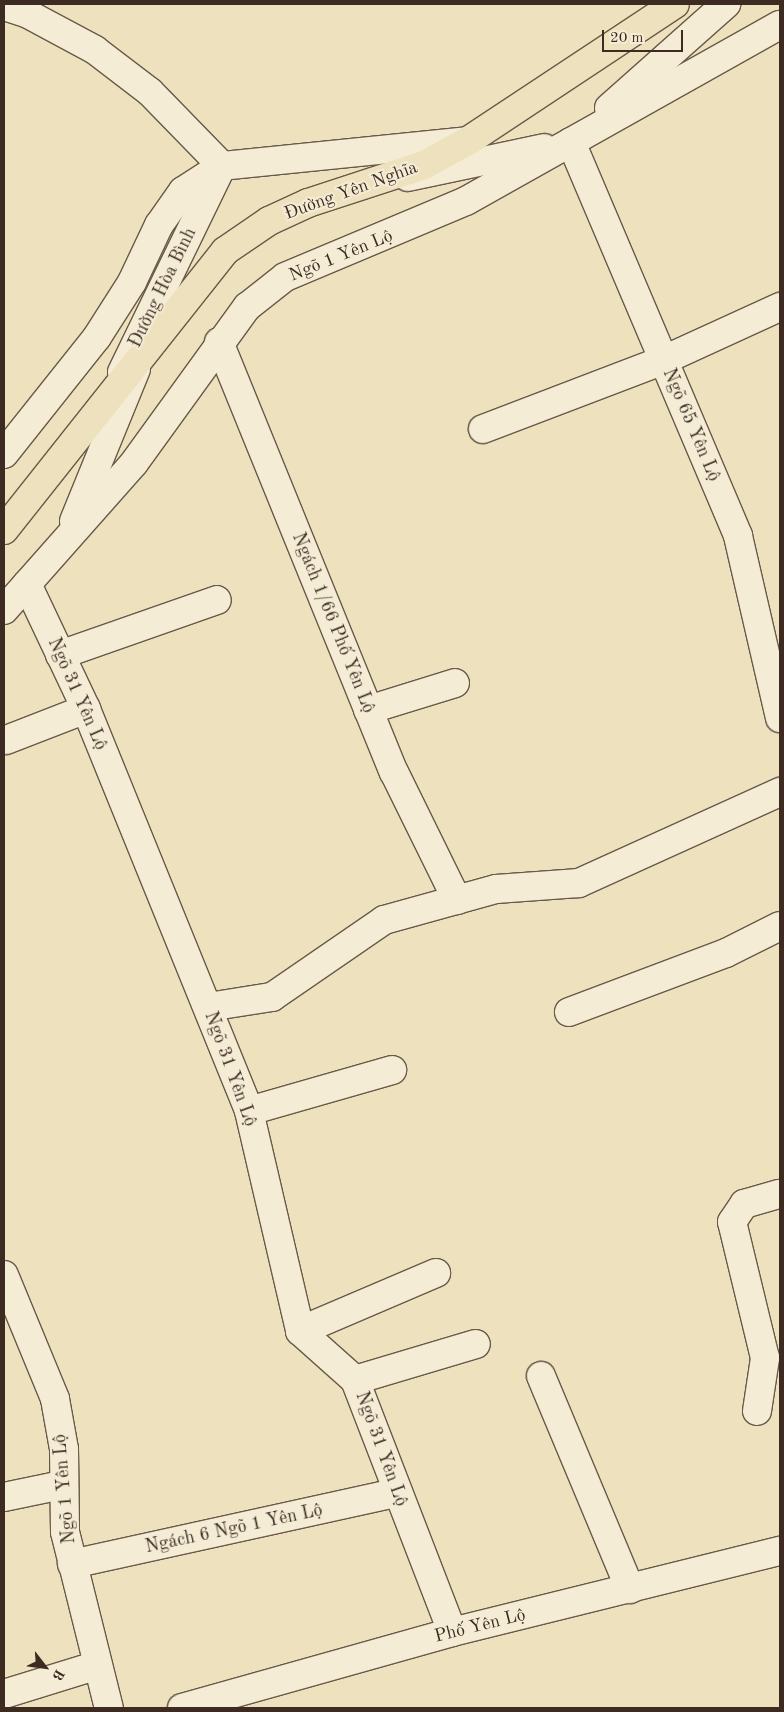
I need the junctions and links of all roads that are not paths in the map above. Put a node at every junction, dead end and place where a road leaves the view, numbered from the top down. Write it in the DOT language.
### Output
graph roads {
  1 [pos="676,4"];
  2 [pos="726,4"];
  3 [pos="22,8"];
  4 [pos="780,25"];
  5 [pos="468,141"];
  6 [pos="571,142"];
  7 [pos="222,166"];
  8 [pos="368,186"];
  9 [pos="780,307"];
  10 [pos="219,342"];
  11 [pos="664,360"];
  12 [pos="137,366"];
  13 [pos="103,410"];
  14 [pos="483,429"];
  15 [pos="4,454"];
  16 [pos="4,530"];
  17 [pos="66,541"];
  18 [pos="26,584"];
  19 [pos="217,600"];
  20 [pos="4,610"];
  21 [pos="771,640"];
  22 [pos="60,655"];
  23 [pos="455,683"];
  24 [pos="86,709"];
  25 [pos="368,710"];
  26 [pos="780,718"];
  27 [pos="6,740"];
  28 [pos="780,792"];
  29 [pos="457,900"];
  30 [pos="780,926"];
  31 [pos="208,1007"];
  32 [pos="569,1012"];
  33 [pos="392,1070"];
  34 [pos="249,1111"];
  35 [pos="780,1194"];
  36 [pos="436,1273"];
  37 [pos="4,1275"];
  38 [pos="300,1331"];
  39 [pos="476,1344"];
  40 [pos="541,1376"];
  41 [pos="355,1380"];
  42 [pos="757,1411"];
  43 [pos="62,1485"];
  44 [pos="396,1493"];
  45 [pos="4,1497"];
  46 [pos="780,1551"];
  47 [pos="72,1564"];
  48 [pos="630,1589"];
  49 [pos="452,1632"];
  50 [pos="98,1665"];
  51 [pos="4,1694"];
  52 [pos="109,1708"];
  53 [pos="182,1708"];
  1 -- 5 [label="main road, Đường Yên Nghĩa"];
  2 -- 6 [label="street"];
  3 -- 7 [label="street"];
  4 -- 6 [label="street, Ngõ 1 Yên Lộ"];
  5 -- 7 [label="street"];
  5 -- 8 [label="main road, Đường Yên Nghĩa"];
  6 -- 8 [label="street"];
  6 -- 10 [label="street, Ngõ 1 Yên Lộ"];
  6 -- 11 [label="street, Ngõ 65 Yên Lộ"];
  7 -- 13 [label="street, Đường Hòa Bình"];
  7 -- 15 [label="street"];
  8 -- 12 [label="main road, Đường Yên Nghĩa"];
  9 -- 11 [label="street"];
  10 -- 17 [label="street, Ngõ 1 Yên Lộ"];
  10 -- 25 [label="street, Ngách 1/66 Phố Yên Lộ"];
  11 -- 14 [label="street"];
  11 -- 21 [label="street, Ngõ 65 Yên Lộ"];
  12 -- 13 [label="main road, Đường Yên Nghĩa"];
  12 -- 17 [label="street"];
  13 -- 16 [label="main road, Đường Yên Nghĩa"];
  17 -- 18 [label="street, Ngõ 1 Yên Lộ"];
  18 -- 20 [label="street, Ngõ 1 Yên Lộ"];
  18 -- 22 [label="street, Ngõ 31 Yên Lộ"];
  19 -- 22 [label="street"];
  21 -- 26 [label="street, Ngõ 65 Yên Lộ"];
  22 -- 24 [label="street, Ngõ 31 Yên Lộ"];
  23 -- 25 [label="street"];
  24 -- 27 [label="street"];
  24 -- 31 [label="street, Ngõ 31 Yên Lộ"];
  25 -- 29 [label="street, Ngách 1/66 Phố Yên Lộ"];
  28 -- 29 [label="street"];
  29 -- 31 [label="street"];
  30 -- 32 [label="street"];
  31 -- 34 [label="street, Ngõ 31 Yên Lộ"];
  33 -- 34 [label="street"];
  34 -- 38 [label="street, Ngõ 31 Yên Lộ"];
  35 -- 42 [label="street"];
  36 -- 38 [label="street"];
  37 -- 43 [label="street, Ngõ 1 Yên Lộ"];
  38 -- 41 [label="street, Ngõ 31 Yên Lộ"];
  39 -- 41 [label="street"];
  40 -- 48 [label="street"];
  41 -- 44 [label="street, Ngõ 31 Yên Lộ"];
  43 -- 45 [label="street"];
  43 -- 47 [label="street, Ngõ 1 Yên Lộ"];
  44 -- 47 [label="street, Ngách 6 Ngõ 1 Yên Lộ"];
  44 -- 49 [label="street, Ngõ 31 Yên Lộ"];
  46 -- 48 [label="street, Phố Yên Lộ"];
  47 -- 50 [label="street, Ngõ 1 Yên Lộ"];
  48 -- 49 [label="street, Phố Yên Lộ"];
  49 -- 53 [label="street, Phố Yên Lộ"];
  50 -- 51 [label="street"];
  50 -- 52 [label="street, Ngõ 1 Yên Lộ"];
}
